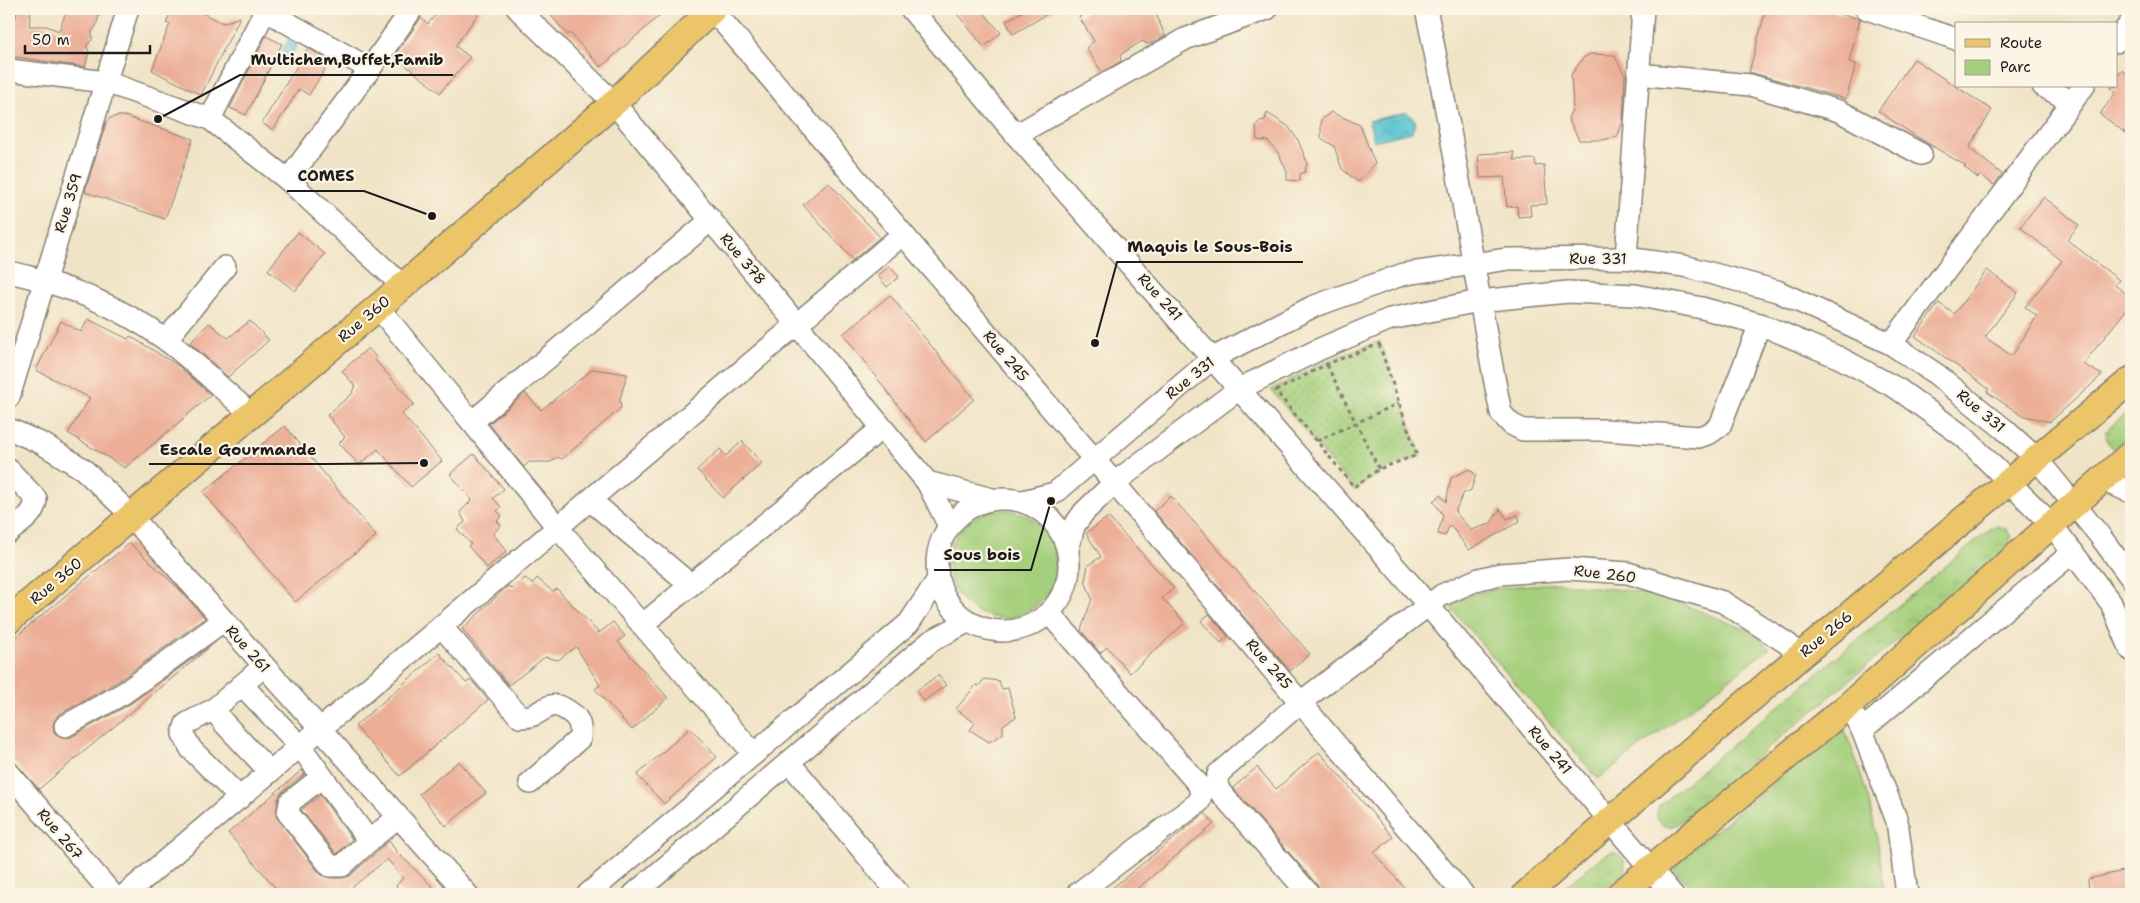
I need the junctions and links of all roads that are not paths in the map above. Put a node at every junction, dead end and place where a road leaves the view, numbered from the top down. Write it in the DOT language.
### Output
graph roads {
  1 [pos="128,9"];
  2 [pos="265,9"];
  3 [pos="412,9"];
  4 [pos="518,9"];
  5 [pos="693,9"];
  6 [pos="713,9"];
  7 [pos="911,9"];
  8 [pos="1267,9"];
  9 [pos="1426,9"];
  10 [pos="1643,9"];
  11 [pos="1867,9"];
  12 [pos="2131,22"];
  13 [pos="1955,39"];
  14 [pos="2118,39"];
  15 [pos="370,69"];
  16 [pos="9,70"];
  17 [pos="1638,74"];
  18 [pos="106,82"];
  19 [pos="2052,88"];
  20 [pos="2078,94"];
  21 [pos="609,98"];
  22 [pos="210,119"];
  23 [pos="1016,135"];
  24 [pos="1921,154"];
  25 [pos="288,180"];
  26 [pos="710,220"];
  27 [pos="903,234"];
  28 [pos="1626,258"];
  29 [pos="1472,265"];
  30 [pos="225,267"];
  31 [pos="9,272"];
  32 [pos="45,280"];
  33 [pos="398,280"];
  34 [pos="1479,301"];
  35 [pos="378,307"];
  36 [pos="797,324"];
  37 [pos="1760,324"];
  38 [pos="166,340"];
  39 [pos="1891,344"];
  40 [pos="1213,358"];
  41 [pos="2131,380"];
  42 [pos="1239,389"];
  43 [pos="9,398"];
  44 [pos="241,405"];
  45 [pos="472,422"];
  46 [pos="882,428"];
  47 [pos="9,429"];
  48 [pos="2131,454"];
  49 [pos="1093,458"];
  50 [pos="2036,458"];
  51 [pos="9,470"];
  52 [pos="2102,480"];
  53 [pos="927,482"];
  54 [pos="2009,482"];
  55 [pos="1114,483"];
  56 [pos="2131,492"];
  57 [pos="992,499"];
  58 [pos="590,500"];
  59 [pos="1023,502"];
  60 [pos="2074,504"];
  61 [pos="127,512"];
  62 [pos="2052,525"];
  63 [pos="949,526"];
  64 [pos="558,528"];
  65 [pos="9,532"];
  66 [pos="1068,549"];
  67 [pos="2073,552"];
  68 [pos="2131,578"];
  69 [pos="938,579"];
  70 [pos="691,585"];
  71 [pos="9,602"];
  72 [pos="1428,607"];
  73 [pos="1048,613"];
  74 [pos="9,620"];
  75 [pos="223,621"];
  76 [pos="969,621"];
  77 [pos="642,625"];
  78 [pos="441,626"];
  79 [pos="2131,650"];
  80 [pos="1799,657"];
  81 [pos="264,666"];
  82 [pos="242,685"];
  83 [pos="1302,702"];
  84 [pos="1848,706"];
  85 [pos="214,709"];
  86 [pos="65,726"];
  87 [pos="320,729"];
  88 [pos="1862,730"];
  89 [pos="300,746"];
  90 [pos="754,754"];
  91 [pos="789,762"];
  92 [pos="270,772"];
  93 [pos="9,773"];
  94 [pos="322,777"];
  95 [pos="530,783"];
  96 [pos="240,798"];
  97 [pos="398,817"];
  98 [pos="1611,821"];
  99 [pos="369,841"];
  100 [pos="1652,868"];
  101 [pos="112,894"];
  102 [pos="126,894"];
  103 [pos="467,894"];
  104 [pos="588,894"];
  105 [pos="634,894"];
  106 [pos="899,894"];
  107 [pos="1076,894"];
  108 [pos="1309,894"];
  109 [pos="1463,894"];
  110 [pos="1526,894"];
  111 [pos="1620,894"];
  112 [pos="1672,894"];
  113 [pos="1907,894"];
  1 -- 18 [label="street, Rue 359"];
  2 -- 15 [label="street"];
  2 -- 22 [label="street"];
  3 -- 15 [label="street"];
  4 -- 21 [label="street, Rue 378"];
  5 -- 21 [label="main road"];
  6 -- 21 [label="main road, Rue 360"];
  6 -- 27 [label="street, Rue 245"];
  7 -- 23 [label="street, Rue 241"];
  8 -- 23 [label="street"];
  9 -- 29 [label="street"];
  10 -- 17 [label="street"];
  11 -- 13 [label="street"];
  12 -- 14 [label="street"];
  15 -- 25 [label="street"];
  16 -- 18 [label="street"];
  17 -- 24 [label="street"];
  17 -- 28 [label="street"];
  18 -- 22 [label="street"];
  18 -- 32 [label="street, Rue 359"];
  19 -- 20 [label="street"];
  20 -- 39 [label="street"];
  21 -- 26 [label="street, Rue 378"];
  21 -- 33 [label="main road, Rue 360"];
  22 -- 25 [label="street"];
  23 -- 40 [label="street, Rue 241"];
  25 -- 33 [label="street"];
  26 -- 36 [label="street, Rue 378"];
  26 -- 45 [label="street"];
  27 -- 36 [label="street"];
  27 -- 49 [label="street, Rue 245"];
  28 -- 29 [label="street, Rue 331"];
  28 -- 39 [label="street, Rue 331"];
  29 -- 34 [label="street"];
  29 -- 40 [label="street, Rue 331"];
  30 -- 38 [label="street"];
  31 -- 32 [label="street"];
  32 -- 38 [label="street"];
  32 -- 43 [label="street, Rue 359"];
  33 -- 35 [label="main road, Rue 360"];
  33 -- 44 [label="main road"];
  34 -- 37 [label="street, Rue 331"];
  34 -- 37 [label="street"];
  34 -- 42 [label="street, Rue 331"];
  35 -- 45 [label="street"];
  35 -- 61 [label="main road, Rue 360"];
  36 -- 46 [label="street, Rue 378"];
  36 -- 58 [label="street"];
  37 -- 54 [label="street, Rue 331"];
  38 -- 44 [label="street"];
  39 -- 50 [label="street, Rue 331"];
  40 -- 42 [label="street, Rue 241"];
  40 -- 49 [label="street, Rue 331"];
  41 -- 50 [label="main road, Rue 266"];
  42 -- 55 [label="street, Rue 331"];
  42 -- 72 [label="street, Rue 241"];
  44 -- 61 [label="main road"];
  45 -- 64 [label="street"];
  46 -- 53 [label="street, Rue 378"];
  46 -- 70 [label="street"];
  47 -- 61 [label="street, Rue 261"];
  48 -- 52 [label="main road"];
  49 -- 55 [label="street, Rue 245"];
  49 -- 59 [label="street, Rue 331"];
  50 -- 54 [label="main road, Rue 266"];
  50 -- 60 [label="street, Rue 331"];
  51 -- 65 [label="street"];
  52 -- 56 [label="street"];
  52 -- 60 [label="main road"];
  53 -- 57 [label="street"];
  53 -- 63 [label="street, Rue 378"];
  54 -- 62 [label="street, Rue 331"];
  54 -- 80 [label="main road, Rue 266"];
  55 -- 66 [label="street, Rue 331"];
  55 -- 83 [label="street, Rue 245"];
  57 -- 59 [label="street"];
  57 -- 63 [label="street"];
  58 -- 64 [label="street"];
  58 -- 70 [label="street"];
  59 -- 66 [label="street"];
  60 -- 62 [label="main road"];
  60 -- 68 [label="street, Rue 331"];
  61 -- 71 [label="main road"];
  61 -- 74 [label="main road, Rue 360"];
  61 -- 75 [label="street, Rue 261"];
  62 -- 67 [label="street, Rue 331"];
  62 -- 84 [label="main road"];
  63 -- 69 [label="street"];
  64 -- 77 [label="street"];
  64 -- 78 [label="street"];
  66 -- 73 [label="street"];
  67 -- 79 [label="street, Rue 331"];
  67 -- 88 [label="street"];
  69 -- 76 [label="street"];
  69 -- 90 [label="street"];
  70 -- 77 [label="street"];
  72 -- 80 [label="street, Rue 260"];
  72 -- 83 [label="street, Rue 260"];
  72 -- 98 [label="street, Rue 241"];
  73 -- 76 [label="street"];
  73 -- 107 [label="street"];
  75 -- 81 [label="street, Rue 261"];
  75 -- 86 [label="street"];
  76 -- 91 [label="street"];
  77 -- 90 [label="street"];
  78 -- 87 [label="street"];
  78 -- 95 [label="street"];
  80 -- 98 [label="main road, Rue 266"];
  81 -- 82 [label="street"];
  81 -- 87 [label="street, Rue 261"];
  82 -- 85 [label="street"];
  82 -- 89 [label="street"];
  83 -- 108 [label="street, Rue 260"];
  83 -- 109 [label="street, Rue 245"];
  84 -- 88 [label="street"];
  84 -- 100 [label="main road"];
  85 -- 92 [label="street"];
  85 -- 96 [label="street"];
  87 -- 89 [label="street"];
  87 -- 97 [label="street, Rue 261"];
  88 -- 113 [label="street"];
  89 -- 92 [label="street"];
  89 -- 94 [label="street"];
  90 -- 104 [label="street"];
  91 -- 105 [label="street"];
  91 -- 106 [label="street"];
  92 -- 96 [label="street"];
  93 -- 101 [label="street, Rue 267"];
  94 -- 99 [label="street"];
  94 -- 99 [label="street"];
  96 -- 102 [label="street"];
  97 -- 99 [label="street"];
  97 -- 103 [label="street, Rue 261"];
  98 -- 100 [label="street, Rue 241"];
  98 -- 110 [label="main road, Rue 266"];
  100 -- 111 [label="main road"];
  100 -- 112 [label="street, Rue 241"];
}
